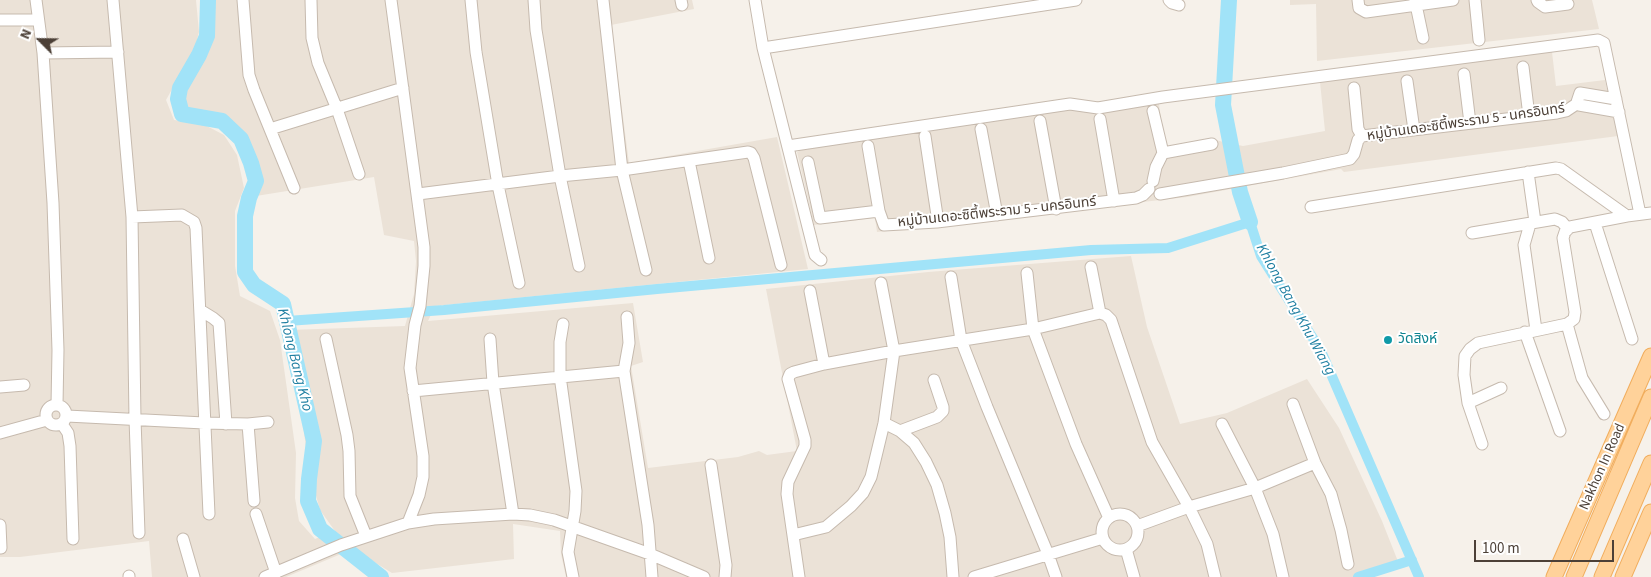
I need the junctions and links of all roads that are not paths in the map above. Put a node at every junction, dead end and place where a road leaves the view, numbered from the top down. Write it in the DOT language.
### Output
graph roads {
  1 [pos="36,0"];
  2 [pos="113,0"];
  3 [pos="243,0"];
  4 [pos="310,0"];
  5 [pos="391,0"];
  6 [pos="471,0"];
  7 [pos="534,0"];
  8 [pos="603,0"];
  9 [pos="755,0"];
  10 [pos="1076,0"];
  11 [pos="1358,0"];
  12 [pos="1453,0"];
  13 [pos="1475,0"];
  14 [pos="1537,0"];
  15 [pos="1415,2"];
  16 [pos="1568,4"];
  17 [pos="0,20"];
  18 [pos="38,20"];
  19 [pos="1423,38"];
  20 [pos="1480,40"];
  21 [pos="762,48"];
  22 [pos="118,52"];
  23 [pos="43,53"];
  24 [pos="1523,67"];
  25 [pos="1464,74"];
  26 [pos="1407,81"];
  27 [pos="402,88"];
  28 [pos="1354,88"];
  29 [pos="1616,98"];
  30 [pos="1578,103"];
  31 [pos="337,109"];
  32 [pos="1153,111"];
  33 [pos="1619,112"];
  34 [pos="1529,116"];
  35 [pos="1100,119"];
  36 [pos="1040,121"];
  37 [pos="1470,123"];
  38 [pos="270,129"];
  39 [pos="980,129"];
  40 [pos="1414,130"];
  41 [pos="925,136"];
  42 [pos="1362,136"];
  43 [pos="1212,144"];
  44 [pos="788,146"];
  45 [pos="868,146"];
  46 [pos="1163,153"];
  47 [pos="689,161"];
  48 [pos="808,162"];
  49 [pos="622,170"];
  50 [pos="1528,172"];
  51 [pos="359,174"];
  52 [pos="560,176"];
  53 [pos="498,185"];
  54 [pos="1151,185"];
  55 [pos="294,188"];
  56 [pos="418,194"];
  57 [pos="1114,201"];
  58 [pos="1311,207"];
  59 [pos="1056,209"];
  60 [pos="879,212"];
  61 [pos="1646,214"];
  62 [pos="997,215"];
  63 [pos="1626,216"];
  64 [pos="132,217"];
  65 [pos="938,222"];
  66 [pos="1532,223"];
  67 [pos="1595,223"];
  68 [pos="1568,229"];
  69 [pos="1472,233"];
  70 [pos="709,258"];
  71 [pos="821,260"];
  72 [pos="781,265"];
  73 [pos="579,266"];
  74 [pos="1091,267"];
  75 [pos="646,270"];
  76 [pos="1027,273"];
  77 [pos="950,277"];
  78 [pos="519,283"];
  79 [pos="881,283"];
  80 [pos="810,291"];
  81 [pos="200,310"];
  82 [pos="1100,313"];
  83 [pos="627,317"];
  84 [pos="564,324"];
  85 [pos="1567,324"];
  86 [pos="1033,329"];
  87 [pos="1536,330"];
  88 [pos="1525,332"];
  89 [pos="326,339"];
  90 [pos="490,339"];
  91 [pos="961,340"];
  92 [pos="1632,340"];
  93 [pos="894,351"];
  94 [pos="1651,356"];
  95 [pos="824,364"];
  96 [pos="624,371"];
  97 [pos="560,376"];
  98 [pos="934,380"];
  99 [pos="493,383"];
  100 [pos="24,385"];
  101 [pos="0,387"];
  102 [pos="1501,388"];
  103 [pos="1651,390"];
  104 [pos="413,391"];
  105 [pos="1649,401"];
  106 [pos="1468,402"];
  107 [pos="1293,404"];
  108 [pos="57,405"];
  109 [pos="1604,414"];
  110 [pos="135,419"];
  111 [pos="47,420"];
  112 [pos="64,420"];
  113 [pos="268,422"];
  114 [pos="884,423"];
  115 [pos="204,424"];
  116 [pos="226,424"];
  117 [pos="248,424"];
  118 [pos="1222,424"];
  119 [pos="900,431"];
  120 [pos="1560,431"];
  121 [pos="0,433"];
  122 [pos="1482,444"];
  123 [pos="1315,463"];
  124 [pos="1651,463"];
  125 [pos="711,465"];
  126 [pos="1255,488"];
  127 [pos="254,501"];
  128 [pos="1190,507"];
  129 [pos="1651,512"];
  130 [pos="209,514"];
  131 [pos="256,514"];
  132 [pos="513,514"];
  133 [pos="1109,518"];
  134 [pos="408,523"];
  135 [pos="0,525"];
  136 [pos="573,526"];
  137 [pos="1137,526"];
  138 [pos="139,533"];
  139 [pos="793,535"];
  140 [pos="366,536"];
  141 [pos="1103,538"];
  142 [pos="73,539"];
  143 [pos="183,539"];
  144 [pos="1,548"];
  145 [pos="1126,549"];
  146 [pos="650,554"];
  147 [pos="1048,554"];
  148 [pos="1348,564"];
  149 [pos="270,575"];
  150 [pos="991,575"];
  151 [pos="194,577"];
  152 [pos="573,577"];
  153 [pos="652,577"];
  154 [pos="704,577"];
  155 [pos="725,577"];
  156 [pos="799,577"];
  157 [pos="953,577"];
  158 [pos="974,577"];
  159 [pos="1056,577"];
  160 [pos="1134,577"];
  161 [pos="1215,577"];
  162 [pos="1283,577"];
  163 [pos="1554,577"];
  164 [pos="1574,577"];
  165 [pos="1602,577"];
  166 [pos="1623,577"];
  1 -- 18 [label="street"];
  2 -- 22 [label="street"];
  3 -- 38 [label="street"];
  4 -- 31 [label="street"];
  5 -- 27 [label="street"];
  6 -- 53 [label="street"];
  7 -- 52 [label="street"];
  8 -- 49 [label="street"];
  9 -- 21 [label="street"];
  10 -- 21 [label="street"];
  11 -- 15 [label="street"];
  12 -- 15 [label="street"];
  13 -- 20 [label="street"];
  14 -- 16 [label="street"];
  15 -- 19 [label="street"];
  17 -- 18 [label="street"];
  18 -- 23 [label="street"];
  21 -- 44 [label="street"];
  22 -- 23 [label="street"];
  22 -- 64 [label="street"];
  23 -- 108 [label="street"];
  24 -- 34 [label="street"];
  25 -- 37 [label="street"];
  26 -- 40 [label="street"];
  27 -- 31 [label="street"];
  27 -- 56 [label="street"];
  28 -- 42 [label="street"];
  29 -- 30 [label="street, หมู่บ้านเดอะซิตี้พระราม 5 - นครอินทร์"];
  29 -- 33 [label="street"];
  29 -- 44 [label="street"];
  30 -- 33 [label="street, หมู่บ้านเดอะซิตี้พระราม 5 - นครอินทร์"];
  30 -- 34 [label="street, หมู่บ้านเดอะซิตี้พระราม 5 - นครอินทร์"];
  31 -- 38 [label="street"];
  31 -- 51 [label="street"];
  32 -- 46 [label="street"];
  33 -- 61 [label="street"];
  34 -- 37 [label="street, หมู่บ้านเดอะซิตี้พระราม 5 - นครอินทร์"];
  35 -- 57 [label="street"];
  36 -- 59 [label="street"];
  37 -- 40 [label="street, หมู่บ้านเดอะซิตี้พระราม 5 - นครอินทร์"];
  38 -- 55 [label="street"];
  39 -- 62 [label="street"];
  40 -- 42 [label="street, หมู่บ้านเดอะซิตี้พระราม 5 - นครอินทร์"];
  41 -- 65 [label="street"];
  42 -- 54 [label="street, หมู่บ้านเดอะซิตี้พระราม 5 - นครอินทร์"];
  43 -- 46 [label="street"];
  44 -- 71 [label="street"];
  45 -- 60 [label="street"];
  46 -- 54 [label="street"];
  47 -- 49 [label="street"];
  47 -- 70 [label="street"];
  47 -- 72 [label="street"];
  48 -- 60 [label="street, หมู่บ้านเดอะซิตี้พระราม 5 - นครอินทร์"];
  49 -- 52 [label="street"];
  49 -- 75 [label="street"];
  50 -- 58 [label="street"];
  50 -- 63 [label="street"];
  50 -- 66 [label="street"];
  52 -- 53 [label="street"];
  52 -- 73 [label="street"];
  53 -- 56 [label="street"];
  53 -- 78 [label="street"];
  54 -- 57 [label="street, หมู่บ้านเดอะซิตี้พระราม 5 - นครอินทร์"];
  56 -- 104 [label="street"];
  57 -- 59 [label="street, หมู่บ้านเดอะซิตี้พระราม 5 - นครอินทร์"];
  59 -- 62 [label="street, หมู่บ้านเดอะซิตี้พระราม 5 - นครอินทร์"];
  60 -- 65 [label="street, หมู่บ้านเดอะซิตี้พระราม 5 - นครอินทร์"];
  61 -- 63 [label="street"];
  62 -- 65 [label="street, หมู่บ้านเดอะซิตี้พระราม 5 - นครอินทร์"];
  63 -- 67 [label="street"];
  64 -- 81 [label="street"];
  64 -- 110 [label="street"];
  66 -- 68 [label="street"];
  66 -- 69 [label="street"];
  66 -- 87 [label="street"];
  67 -- 68 [label="street"];
  67 -- 92 [label="street"];
  68 -- 85 [label="street"];
  74 -- 82 [label="street"];
  76 -- 86 [label="street"];
  77 -- 91 [label="street"];
  79 -- 93 [label="street"];
  80 -- 95 [label="street"];
  81 -- 115 [label="street"];
  81 -- 116 [label="street"];
  82 -- 86 [label="street"];
  82 -- 128 [label="street"];
  83 -- 96 [label="street"];
  84 -- 97 [label="street"];
  85 -- 87 [label="street"];
  85 -- 109 [label="street"];
  86 -- 91 [label="street"];
  86 -- 133 [label="street"];
  87 -- 88 [label="street"];
  88 -- 106 [label="street"];
  88 -- 120 [label="street"];
  89 -- 140 [label="street"];
  90 -- 99 [label="street"];
  91 -- 93 [label="street"];
  91 -- 147 [label="street"];
  93 -- 95 [label="street"];
  93 -- 114 [label="street"];
  94 -- 163 [label="main road, Nakhon In Road"];
  95 -- 139 [label="street"];
  96 -- 97 [label="street"];
  96 -- 146 [label="street"];
  97 -- 99 [label="street"];
  97 -- 136 [label="street"];
  98 -- 119 [label="street"];
  99 -- 104 [label="street"];
  99 -- 132 [label="street"];
  100 -- 101 [label="street"];
  102 -- 106 [label="street"];
  103 -- 105 [label="main road, Nakhon In Road"];
  104 -- 134 [label="street"];
  105 -- 164 [label="main road, Nakhon In Road"];
  106 -- 122 [label="street"];
  107 -- 123 [label="street"];
  108 -- 111 [label="street"];
  108 -- 112 [label="street"];
  110 -- 112 [label="street"];
  110 -- 115 [label="street"];
  110 -- 138 [label="street"];
  111 -- 112 [label="street"];
  111 -- 121 [label="street"];
  112 -- 142 [label="street"];
  113 -- 117 [label="street"];
  114 -- 119 [label="street"];
  114 -- 139 [label="street"];
  115 -- 116 [label="street"];
  115 -- 130 [label="street"];
  116 -- 117 [label="street"];
  117 -- 127 [label="street"];
  118 -- 126 [label="street"];
  119 -- 157 [label="street"];
  123 -- 126 [label="street"];
  123 -- 148 [label="street"];
  124 -- 165 [label="main road"];
  125 -- 155 [label="street"];
  126 -- 128 [label="street"];
  126 -- 162 [label="street"];
  128 -- 137 [label="street"];
  128 -- 161 [label="street"];
  129 -- 166 [label="main road"];
  131 -- 149 [label="street"];
  132 -- 134 [label="street"];
  132 -- 136 [label="street"];
  133 -- 137 [label="street"];
  133 -- 141 [label="street"];
  134 -- 140 [label="street"];
  135 -- 144 [label="street"];
  136 -- 146 [label="street"];
  136 -- 152 [label="street"];
  137 -- 145 [label="street"];
  139 -- 156 [label="street"];
  140 -- 149 [label="street"];
  141 -- 145 [label="street"];
  141 -- 147 [label="street"];
  143 -- 151 [label="street"];
  145 -- 160 [label="street"];
  146 -- 153 [label="street"];
  146 -- 154 [label="street"];
  147 -- 150 [label="street"];
  147 -- 159 [label="street"];
  150 -- 158 [label="street"];
}
